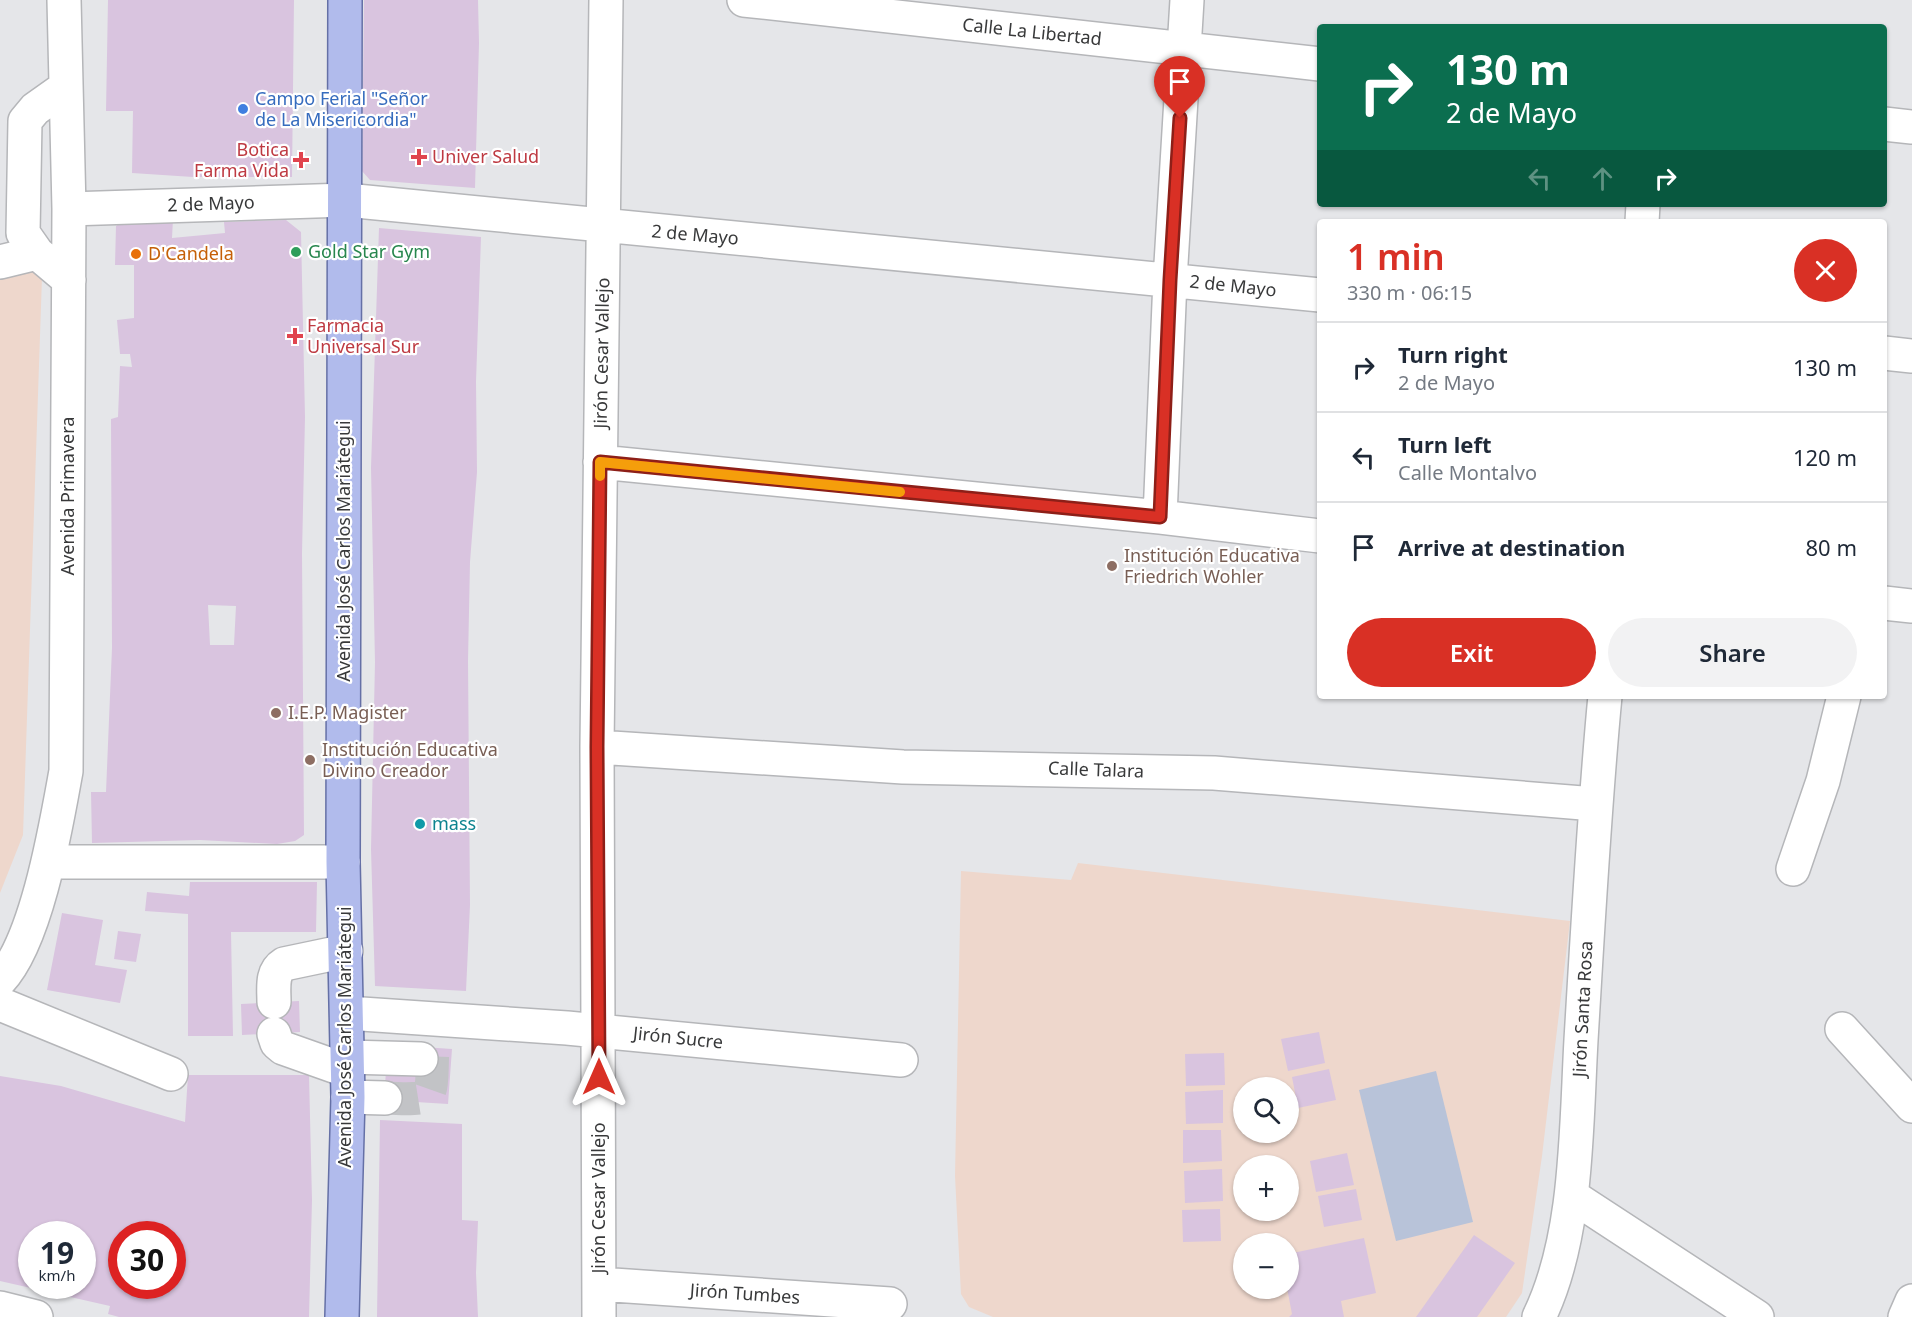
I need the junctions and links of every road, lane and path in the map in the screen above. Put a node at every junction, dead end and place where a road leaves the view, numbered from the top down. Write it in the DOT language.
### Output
graph roads {
  1 [pos="64,0"];
  2 [pos="345,0"];
  3 [pos="606,0"];
  4 [pos="744,0"];
  5 [pos="1187,0"];
  6 [pos="1185,49"];
  7 [pos="1317,64"];
  8 [pos="66,87"];
  9 [pos="1887,124"];
  10 [pos="1912,127"];
  11 [pos="346,200"];
  12 [pos="69,209"];
  13 [pos="604,226"];
  14 [pos="37,253"];
  15 [pos="0,262"];
  16 [pos="69,280"];
  17 [pos="1170,280"];
  18 [pos="1317,295"];
  19 [pos="1887,353"];
  20 [pos="1912,356"];
  21 [pos="600,462"];
  22 [pos="1160,517"];
  23 [pos="1317,536"];
  24 [pos="1887,603"];
  25 [pos="1912,606"];
  26 [pos="1605,699"];
  27 [pos="1843,699"];
  28 [pos="597,747"];
  29 [pos="1595,804"];
  30 [pos="49,862"];
  31 [pos="343,862"];
  32 [pos="1793,869"];
  33 [pos="346,951"];
  34 [pos="0,980"];
  35 [pos="0,1004"];
  36 [pos="347,1014"];
  37 [pos="1842,1029"];
  38 [pos="599,1030"];
  39 [pos="430,1042"];
  40 [pos="901,1060"];
  41 [pos="171,1074"];
  42 [pos="348,1075"];
  43 [pos="385,1098"];
  44 [pos="1912,1107"];
  45 [pos="1572,1196"];
  46 [pos="599,1284"];
  47 [pos="1912,1301"];
  48 [pos="890,1304"];
  49 [pos="0,1308"];
  50 [pos="36,1317"];
  51 [pos="342,1317"];
  52 [pos="599,1317"];
  53 [pos="1539,1317"];
  54 [pos="1757,1317"];
  55 [pos="1905,1317"];
  1 -- 8 [label="street, Avenida Primavera"];
  2 -- 11 [label="main road, Avenida José Carlos Mariátegui"];
  3 -- 13 [label="street, Jirón Cesar Vallejo"];
  4 -- 6 [label="street, Calle La Libertad"];
  5 -- 6 [label="street"];
  6 -- 7 [label="street, Calle La Libertad"];
  6 -- 17 [label="street"];
  8 -- 12 [label="street, Avenida Primavera"];
  8 -- 14 [label="street"];
  9 -- 10 [label="street"];
  11 -- 12 [label="street, 2 de Mayo"];
  11 -- 13 [label="street, 2 de Mayo"];
  11 -- 31 [label="main road, Avenida José Carlos Mariátegui"];
  12 -- 16 [label="street, Avenida Primavera"];
  13 -- 17 [label="street, 2 de Mayo"];
  13 -- 21 [label="street, Jirón Cesar Vallejo"];
  14 -- 15 [label="street"];
  14 -- 16 [label="street"];
  16 -- 30 [label="street, Avenida Primavera"];
  17 -- 18 [label="street, 2 de Mayo"];
  17 -- 22 [label="street"];
  19 -- 20 [label="street"];
  21 -- 22 [label="street"];
  21 -- 28 [label="street, Jirón Cesar Vallejo"];
  22 -- 23 [label="street"];
  24 -- 25 [label="street"];
  26 -- 29 [label="street, Jirón Santa Rosa"];
  27 -- 32 [label="street"];
  28 -- 29 [label="street, Calle Talara"];
  28 -- 38 [label="street, Jirón Cesar Vallejo"];
  29 -- 45 [label="street, Jirón Santa Rosa"];
  30 -- 31 [label="street"];
  30 -- 34 [label="street, Avenida Primavera"];
  31 -- 33 [label="main road, Avenida José Carlos Mariátegui"];
  33 -- 36 [label="main road, Avenida José Carlos Mariátegui"];
  33 -- 42 [label="street"];
  35 -- 41 [label="street"];
  36 -- 39 [label="street, Jirón Sucre"];
  36 -- 42 [label="main road, Avenida José Carlos Mariátegui"];
  37 -- 44 [label="street"];
  38 -- 39 [label="street, Jirón Sucre"];
  38 -- 40 [label="street, Jirón Sucre"];
  38 -- 46 [label="street, Jirón Cesar Vallejo"];
  39 -- 42 [label="street"];
  42 -- 43 [label="street"];
  42 -- 51 [label="main road, Avenida José Carlos Mariátegui"];
  45 -- 53 [label="street, Jirón Santa Rosa"];
  45 -- 54 [label="street"];
  46 -- 48 [label="street, Jirón Tumbes"];
  46 -- 52 [label="street, Jirón Cesar Vallejo"];
  47 -- 55 [label="street"];
  49 -- 50 [label="street"];
}
